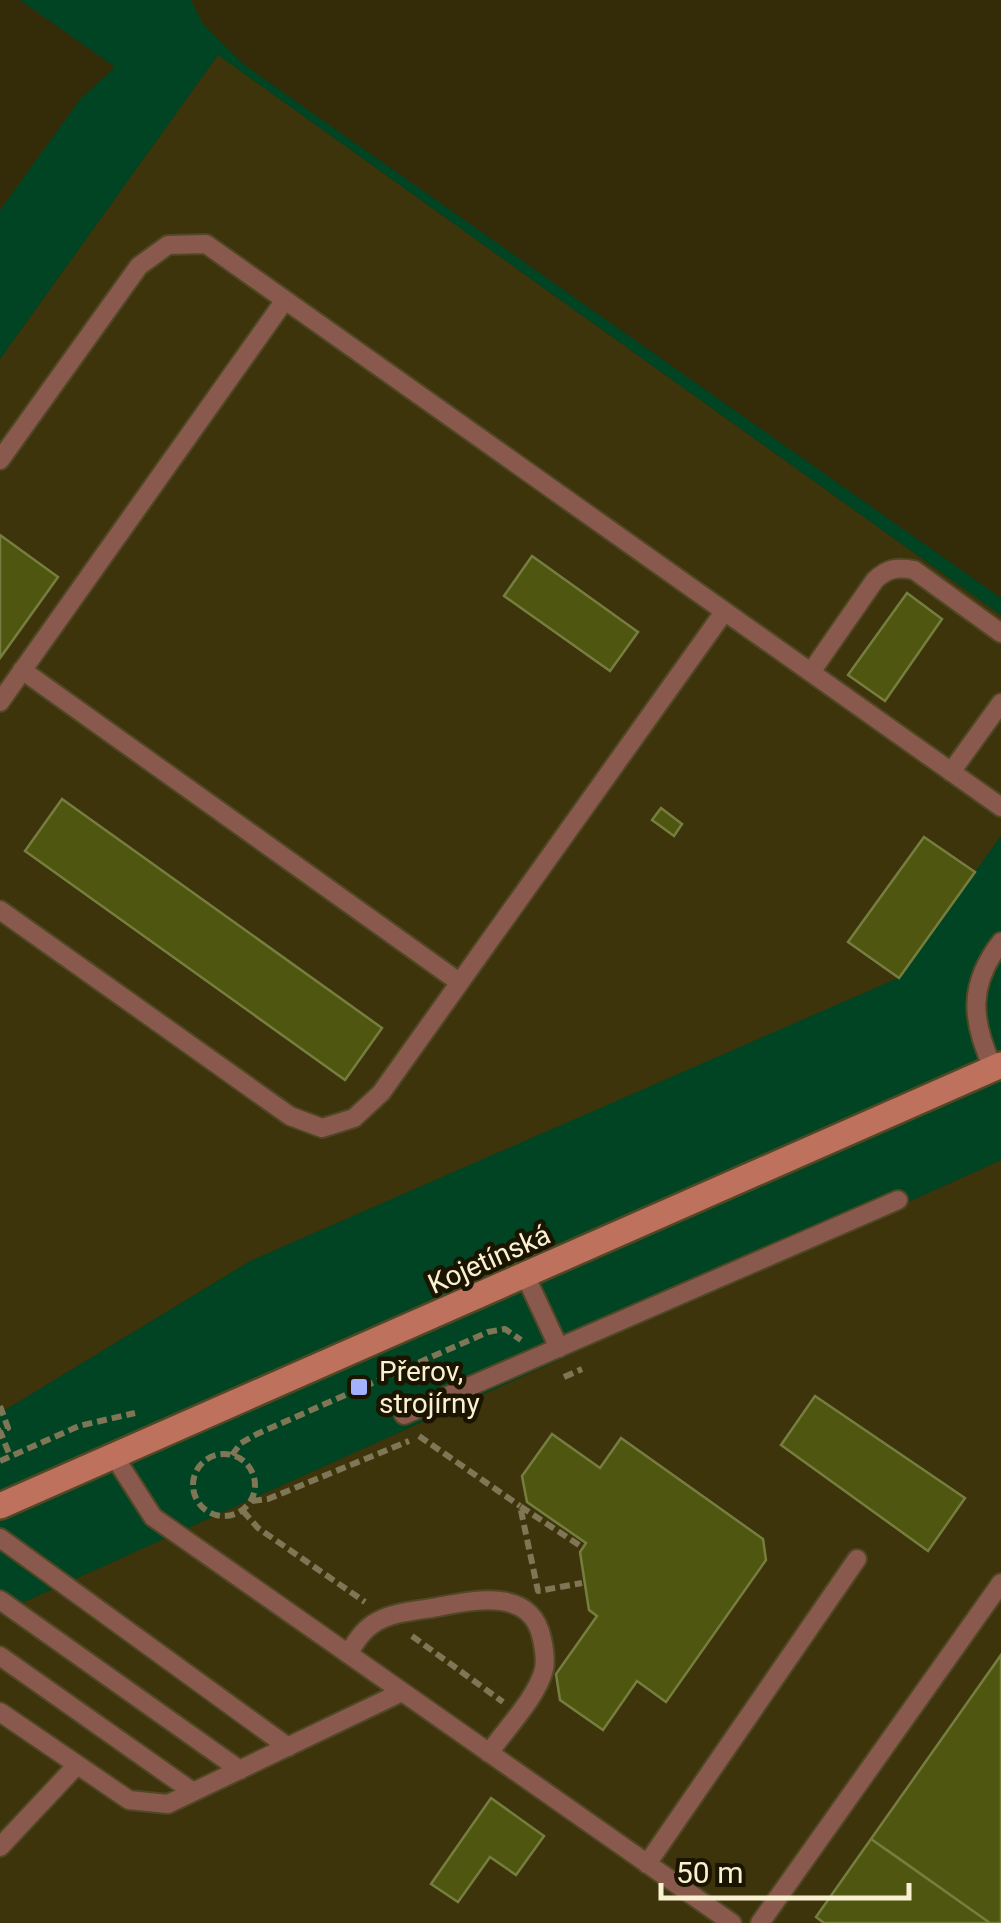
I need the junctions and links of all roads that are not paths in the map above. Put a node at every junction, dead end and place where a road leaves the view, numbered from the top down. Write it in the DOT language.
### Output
graph roads {
  1 [pos="285,300"];
  2 [pos="0,460"];
  3 [pos="724,612"];
  4 [pos="1001,632"];
  5 [pos="22,670"];
  6 [pos="810,672"];
  7 [pos="0,702"];
  8 [pos="1001,703"];
  9 [pos="952,772"];
  10 [pos="1001,808"];
  11 [pos="0,910"];
  12 [pos="1001,942"];
  13 [pos="459,982"];
  14 [pos="997,1066"];
  15 [pos="898,1200"];
  16 [pos="525,1276"];
  17 [pos="559,1348"];
  18 [pos="404,1415"];
  19 [pos="114,1456"];
  20 [pos="0,1506"];
  21 [pos="0,1538"];
  22 [pos="857,1559"];
  23 [pos="1001,1583"];
  24 [pos="0,1600"];
  25 [pos="348,1654"];
  26 [pos="0,1656"];
  27 [pos="402,1692"];
  28 [pos="0,1712"];
  29 [pos="288,1747"];
  30 [pos="489,1753"];
  31 [pos="77,1765"];
  32 [pos="240,1770"];
  33 [pos="193,1792"];
  34 [pos="0,1847"];
  35 [pos="647,1864"];
  36 [pos="732,1923"];
  37 [pos="760,1923"];
  1 -- 2 [label="lane"];
  1 -- 3 [label="lane"];
  1 -- 5 [label="lane"];
  3 -- 6 [label="lane"];
  3 -- 13 [label="lane"];
  4 -- 6 [label="lane"];
  5 -- 7 [label="lane"];
  5 -- 13 [label="lane"];
  6 -- 9 [label="lane"];
  8 -- 9 [label="lane"];
  9 -- 10 [label="lane"];
  11 -- 13 [label="lane"];
  12 -- 14 [label="lane"];
  14 -- 16 [label="main road, Kojetínská"];
  15 -- 17 [label="lane"];
  16 -- 17 [label="lane"];
  16 -- 19 [label="main road, Kojetínská"];
  17 -- 18 [label="lane"];
  19 -- 20 [label="main road, Kojetínská"];
  19 -- 25 [label="lane"];
  21 -- 29 [label="lane"];
  22 -- 35 [label="lane"];
  23 -- 37 [label="lane"];
  24 -- 32 [label="lane"];
  25 -- 27 [label="lane"];
  25 -- 30 [label="lane"];
  26 -- 33 [label="lane"];
  27 -- 29 [label="lane"];
  27 -- 30 [label="lane"];
  28 -- 31 [label="lane"];
  29 -- 32 [label="lane"];
  30 -- 35 [label="lane"];
  31 -- 33 [label="lane"];
  31 -- 34 [label="lane"];
  32 -- 33 [label="lane"];
  35 -- 36 [label="lane"];
}
